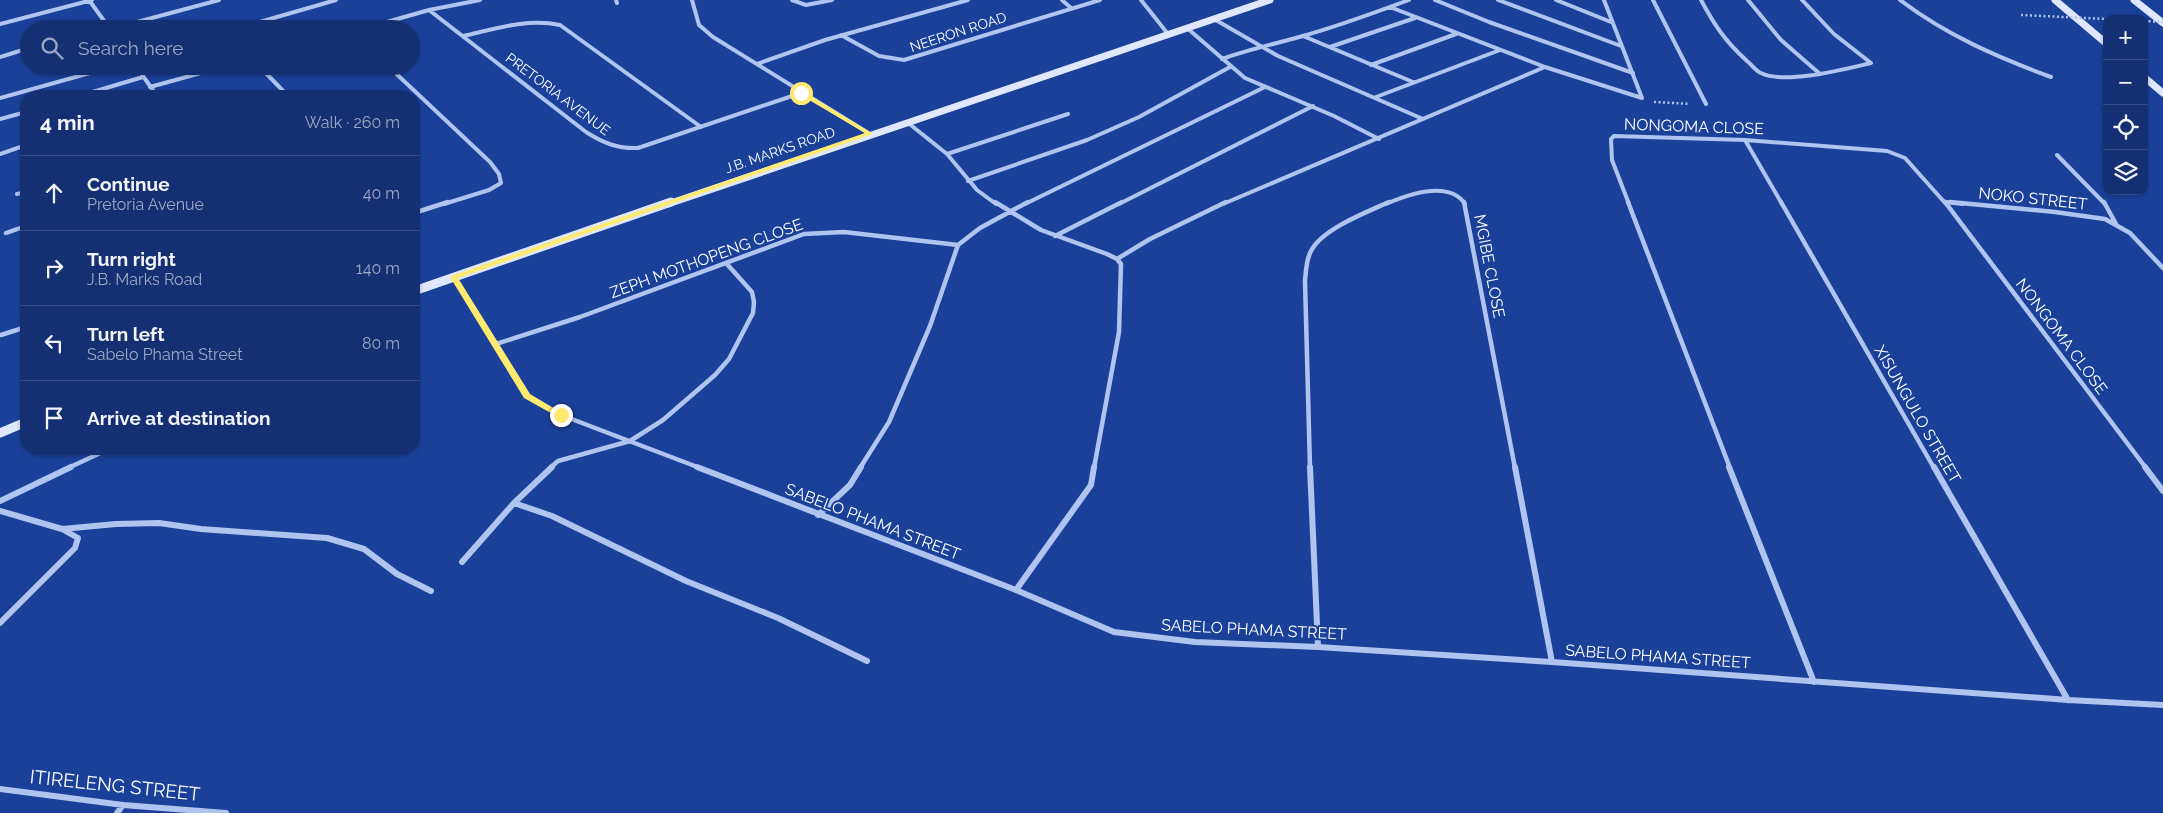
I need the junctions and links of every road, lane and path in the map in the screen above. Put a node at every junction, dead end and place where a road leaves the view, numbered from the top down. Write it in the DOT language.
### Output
graph roads {
  1 [pos="90,0"];
  2 [pos="219,0"];
  3 [pos="336,0"];
  4 [pos="480,0"];
  5 [pos="692,0"];
  6 [pos="792,0"];
  7 [pos="832,0"];
  8 [pos="968,0"];
  9 [pos="1062,0"];
  10 [pos="1100,0"];
  11 [pos="1141,0"];
  12 [pos="1270,0"];
  13 [pos="1409,0"];
  14 [pos="1435,0"];
  15 [pos="1498,0"];
  16 [pos="1556,0"];
  17 [pos="1604,0"];
  18 [pos="1652,0"];
  19 [pos="1701,0"];
  20 [pos="1748,0"];
  21 [pos="1802,0"];
  22 [pos="1900,0"];
  23 [pos="2049,0"];
  24 [pos="2055,0"];
  25 [pos="2134,0"];
  26 [pos="2062,6"];
  27 [pos="1390,7"];
  28 [pos="1071,8"];
  29 [pos="429,10"];
  30 [pos="2021,15"];
  31 [pos="1415,18"];
  32 [pos="1214,19"];
  33 [pos="2103,19"];
  34 [pos="104,20"];
  35 [pos="144,20"];
  36 [pos="266,20"];
  37 [pos="394,20"];
  38 [pos="2148,21"];
  39 [pos="1611,22"];
  40 [pos="2163,23"];
  41 [pos="0,24"];
  42 [pos="1187,28"];
  43 [pos="1168,34"];
  44 [pos="1457,34"];
  45 [pos="841,35"];
  46 [pos="463,36"];
  47 [pos="1303,36"];
  48 [pos="2103,41"];
  49 [pos="1259,46"];
  50 [pos="1621,46"];
  51 [pos="1330,47"];
  52 [pos="1500,50"];
  53 [pos="20,51"];
  54 [pos="0,57"];
  55 [pos="1222,60"];
  56 [pos="757,64"];
  57 [pos="1371,65"];
  58 [pos="1230,67"];
  59 [pos="1545,68"];
  60 [pos="1634,73"];
  61 [pos="1820,74"];
  62 [pos="83,75"];
  63 [pos="193,75"];
  64 [pos="268,75"];
  65 [pos="398,75"];
  66 [pos="143,77"];
  67 [pos="2051,77"];
  68 [pos="2148,80"];
  69 [pos="1412,82"];
  70 [pos="150,87"];
  71 [pos="1265,87"];
  72 [pos="29,90"];
  73 [pos="99,90"];
  74 [pos="152,90"];
  75 [pos="282,90"];
  76 [pos="414,90"];
  77 [pos="20,92"];
  78 [pos="801,93"];
  79 [pos="2163,93"];
  80 [pos="420,96"];
  81 [pos="1376,97"];
  82 [pos="0,98"];
  83 [pos="1642,98"];
  84 [pos="1706,104"];
  85 [pos="1313,106"];
  86 [pos="20,114"];
  87 [pos="1068,114"];
  88 [pos="0,119"];
  89 [pos="1423,119"];
  90 [pos="906,122"];
  91 [pos="701,127"];
  92 [pos="870,134"];
  93 [pos="1379,139"];
  94 [pos="1745,140"];
  95 [pos="20,147"];
  96 [pos="0,154"];
  97 [pos="947,154"];
  98 [pos="2056,155"];
  99 [pos="968,181"];
  100 [pos="1946,202"];
  101 [pos="420,211"];
  102 [pos="1008,212"];
  103 [pos="2116,224"];
  104 [pos="20,228"];
  105 [pos="6,233"];
  106 [pos="1055,236"];
  107 [pos="958,245"];
  108 [pos="1117,259"];
  109 [pos="726,263"];
  110 [pos="2163,268"];
  111 [pos="454,277"];
  112 [pos="420,289"];
  113 [pos="20,329"];
  114 [pos="2,336"];
  115 [pos="496,344"];
  116 [pos="20,425"];
  117 [pos="0,433"];
  118 [pos="630,441"];
  119 [pos="96,455"];
  120 [pos="2163,491"];
  121 [pos="0,501"];
  122 [pos="514,503"];
  123 [pos="0,511"];
  124 [pos="818,515"];
  125 [pos="62,529"];
  126 [pos="462,562"];
  127 [pos="1016,590"];
  128 [pos="431,591"];
  129 [pos="0,623"];
  130 [pos="1318,647"];
  131 [pos="867,661"];
  132 [pos="1552,662"];
  133 [pos="1814,682"];
  134 [pos="2068,700"];
  135 [pos="2163,705"];
  136 [pos="0,789"];
  137 [pos="123,805"];
  138 [pos="117,813"];
  139 [pos="226,813"];
  1 -- 34 [label="street"];
  1 -- 41 [label="street"];
  2 -- 35 [label="street"];
  3 -- 36 [label="street"];
  4 -- 29 [label="street"];
  5 -- 56 [label="street"];
  6 -- 7 [label="street"];
  8 -- 45 [label="street"];
  9 -- 28 [label="street"];
  10 -- 28 [label="street, NEERON ROAD"];
  11 -- 43 [label="street"];
  12 -- 32 [label="street, J.B. MARKS ROAD"];
  13 -- 27 [label="street"];
  14 -- 60 [label="street"];
  15 -- 50 [label="street"];
  16 -- 39 [label="street"];
  17 -- 39 [label="street"];
  18 -- 84 [label="street"];
  19 -- 61 [label="street"];
  20 -- 61 [label="street"];
  21 -- 61 [label="street"];
  22 -- 67 [label="street"];
  23 -- 26 [label="street"];
  24 -- 26 [label="street"];
  25 -- 40 [label="street"];
  26 -- 48 [label="street"];
  27 -- 31 [label="street"];
  27 -- 47 [label="street"];
  28 -- 45 [label="street, NEERON ROAD"];
  29 -- 37 [label="street"];
  29 -- 46 [label="street, PRETORIA AVENUE"];
  30 -- 33 [label="path, bridge"];
  31 -- 44 [label="street"];
  31 -- 51 [label="street"];
  32 -- 42 [label="street, J.B. MARKS ROAD"];
  32 -- 49 [label="street"];
  38 -- 40 [label="path, bridge"];
  39 -- 50 [label="street"];
  42 -- 43 [label="street, J.B. MARKS ROAD"];
  42 -- 55 [label="street"];
  43 -- 90 [label="street, J.B. MARKS ROAD"];
  44 -- 52 [label="street"];
  44 -- 57 [label="street"];
  45 -- 56 [label="street"];
  46 -- 91 [label="street"];
  46 -- 91 [label="street, PRETORIA AVENUE"];
  47 -- 49 [label="street"];
  47 -- 51 [label="street"];
  49 -- 55 [label="street"];
  49 -- 81 [label="street"];
  50 -- 60 [label="street"];
  51 -- 57 [label="street"];
  52 -- 59 [label="street"];
  52 -- 69 [label="street"];
  53 -- 54 [label="street"];
  55 -- 58 [label="street"];
  56 -- 78 [label="street"];
  57 -- 69 [label="street"];
  58 -- 71 [label="street"];
  58 -- 99 [label="street"];
  59 -- 83 [label="street"];
  59 -- 89 [label="street"];
  60 -- 83 [label="street"];
  62 -- 72 [label="street"];
  63 -- 70 [label="street"];
  64 -- 75 [label="street"];
  65 -- 76 [label="street"];
  66 -- 70 [label="street"];
  66 -- 73 [label="street"];
  68 -- 79 [label="street"];
  69 -- 81 [label="street"];
  70 -- 74 [label="street"];
  71 -- 85 [label="street"];
  71 -- 102 [label="street"];
  77 -- 82 [label="street"];
  78 -- 91 [label="street, PRETORIA AVENUE"];
  78 -- 92 [label="street"];
  80 -- 101 [label="street"];
  81 -- 89 [label="street"];
  83 -- 84 [label="path"];
  85 -- 93 [label="street"];
  85 -- 106 [label="street"];
  86 -- 88 [label="street"];
  87 -- 97 [label="street"];
  89 -- 93 [label="street"];
  90 -- 92 [label="street, J.B. MARKS ROAD"];
  90 -- 97 [label="street"];
  92 -- 111 [label="street, J.B. MARKS ROAD"];
  93 -- 108 [label="street"];
  94 -- 100 [label="street, NONGOMA CLOSE"];
  94 -- 133 [label="street, NONGOMA CLOSE"];
  94 -- 134 [label="street, XISUNGULO STREET"];
  95 -- 96 [label="street"];
  97 -- 99 [label="street"];
  98 -- 103 [label="street"];
  99 -- 102 [label="street"];
  100 -- 103 [label="street, NOKO STREET"];
  100 -- 120 [label="street, NONGOMA CLOSE"];
  102 -- 106 [label="street"];
  102 -- 107 [label="street"];
  103 -- 110 [label="street"];
  104 -- 105 [label="street"];
  106 -- 108 [label="street"];
  107 -- 109 [label="street, ZEPH MOTHOPENG CLOSE"];
  107 -- 124 [label="street"];
  108 -- 127 [label="street"];
  109 -- 115 [label="street, ZEPH MOTHOPENG CLOSE"];
  109 -- 118 [label="street"];
  111 -- 112 [label="street, J.B. MARKS ROAD"];
  111 -- 115 [label="street, SABELO PHAMA STREET"];
  113 -- 114 [label="street"];
  115 -- 118 [label="street, SABELO PHAMA STREET"];
  116 -- 117 [label="street"];
  118 -- 122 [label="street"];
  118 -- 124 [label="street, SABELO PHAMA STREET"];
  119 -- 121 [label="street"];
  122 -- 126 [label="street"];
  122 -- 131 [label="street"];
  123 -- 125 [label="street"];
  124 -- 127 [label="street, SABELO PHAMA STREET"];
  125 -- 128 [label="street"];
  125 -- 129 [label="street"];
  127 -- 130 [label="street, SABELO PHAMA STREET"];
  130 -- 132 [label="street, SABELO PHAMA STREET"];
  130 -- 132 [label="street, MGIBE CLOSE"];
  132 -- 133 [label="street, SABELO PHAMA STREET"];
  133 -- 134 [label="street, SABELO PHAMA STREET"];
  134 -- 135 [label="street, SABELO PHAMA STREET"];
  136 -- 137 [label="street, ITIRELENG STREET"];
  137 -- 138 [label="street"];
  137 -- 139 [label="street, ITIRELENG STREET"];
}
